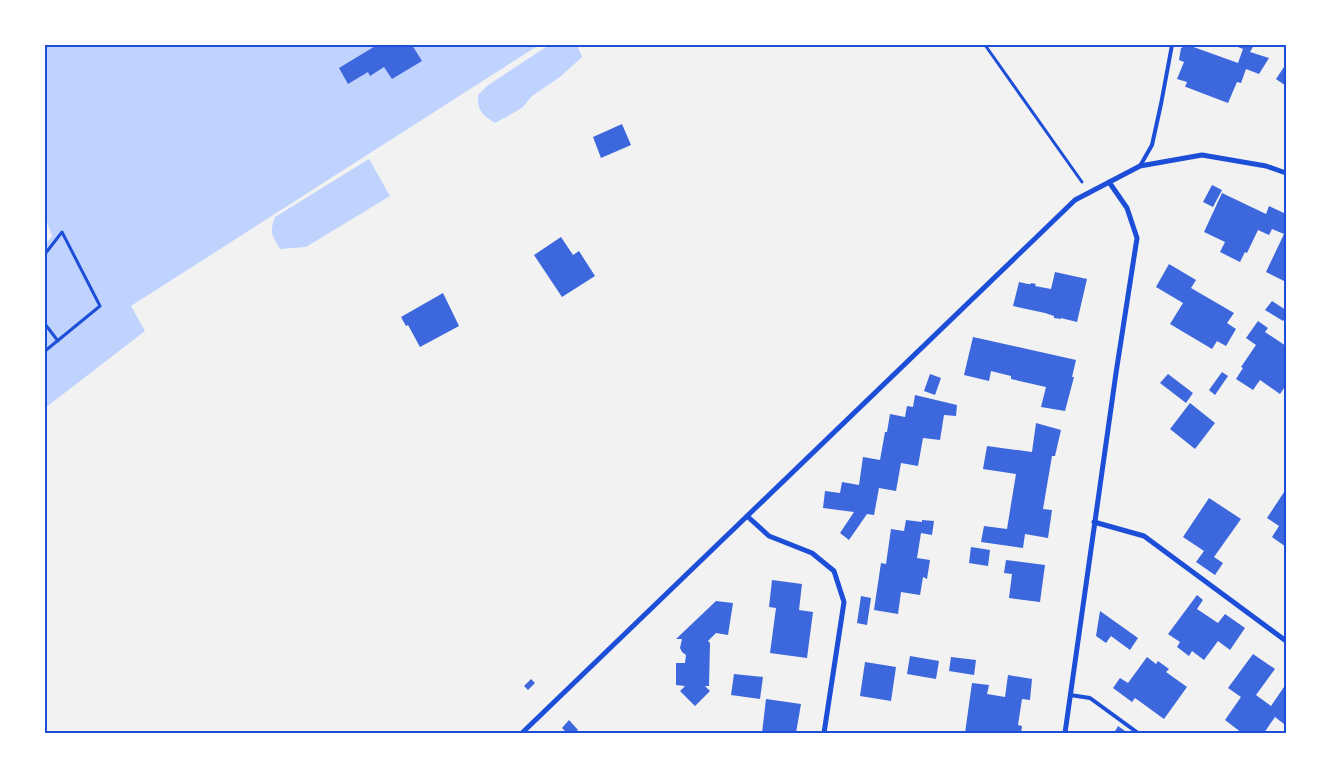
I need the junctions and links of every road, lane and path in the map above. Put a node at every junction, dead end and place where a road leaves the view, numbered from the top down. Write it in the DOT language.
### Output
graph roads {
  1 [pos="985,45"];
  2 [pos="1172,45"];
  3 [pos="1140,166"];
  4 [pos="1286,173"];
  5 [pos="1109,182"];
  6 [pos="1090,192"];
  7 [pos="45,254"];
  8 [pos="45,324"];
  9 [pos="58,341"];
  10 [pos="45,351"];
  11 [pos="747,516"];
  12 [pos="1094,522"];
  13 [pos="1286,641"];
  14 [pos="1070,695"];
  15 [pos="522,733"];
  16 [pos="824,733"];
  17 [pos="1065,733"];
  18 [pos="1138,733"];
  1 -- 6 [label="path"];
  2 -- 3 [label="lane"];
  3 -- 4 [label="street"];
  3 -- 5 [label="street"];
  5 -- 6 [label="street"];
  5 -- 12 [label="street"];
  6 -- 11 [label="street"];
  7 -- 9 [label="path"];
  8 -- 9 [label="path"];
  9 -- 10 [label="path"];
  11 -- 15 [label="street"];
  11 -- 16 [label="street"];
  12 -- 13 [label="street"];
  12 -- 14 [label="street"];
  14 -- 17 [label="street"];
  14 -- 18 [label="lane"];
}
